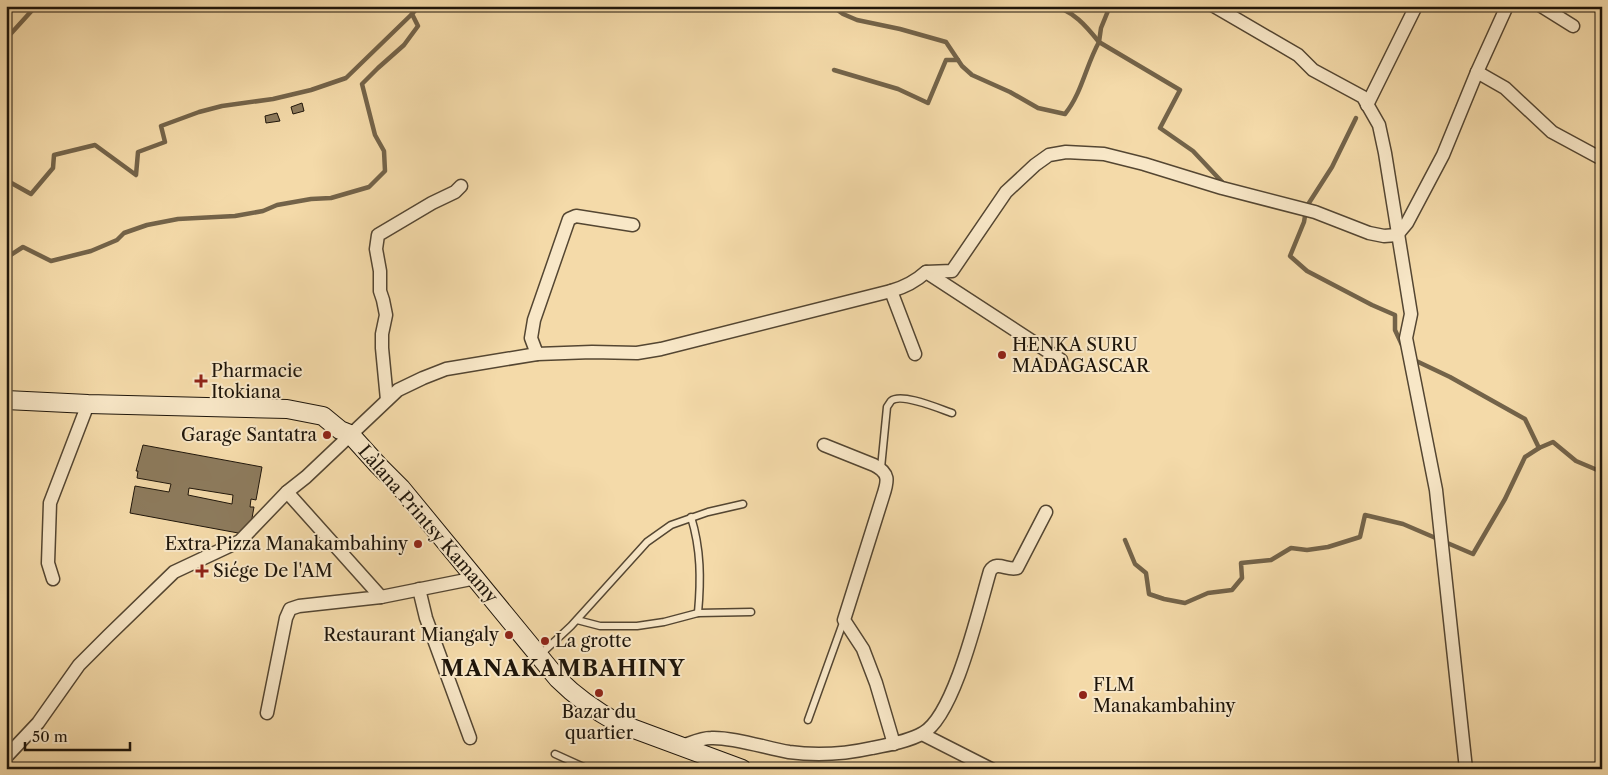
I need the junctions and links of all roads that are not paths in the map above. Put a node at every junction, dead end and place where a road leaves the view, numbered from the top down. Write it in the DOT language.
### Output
graph roads {
  1 [pos="1214,6"];
  2 [pos="1416,6"];
  3 [pos="1507,6"];
  4 [pos="1541,6"];
  5 [pos="1573,26"];
  6 [pos="1477,72"];
  7 [pos="1367,105"];
  8 [pos="1602,159"];
  9 [pos="461,186"];
  10 [pos="633,224"];
  11 [pos="1397,235"];
  12 [pos="926,272"];
  13 [pos="891,291"];
  14 [pos="536,354"];
  15 [pos="916,354"];
  16 [pos="1061,360"];
  17 [pos="6,400"];
  18 [pos="387,400"];
  19 [pos="88,404"];
  20 [pos="952,413"];
  21 [pos="350,434"];
  22 [pos="824,445"];
  23 [pos="881,468"];
  24 [pos="287,492"];
  25 [pos="743,504"];
  26 [pos="1046,512"];
  27 [pos="691,517"];
  28 [pos="476,578"];
  29 [pos="52,579"];
  30 [pos="419,589"];
  31 [pos="381,597"];
  32 [pos="751,612"];
  33 [pos="698,613"];
  34 [pos="577,620"];
  35 [pos="844,620"];
  36 [pos="539,656"];
  37 [pos="267,713"];
  38 [pos="808,720"];
  39 [pos="922,734"];
  40 [pos="470,738"];
  41 [pos="894,744"];
  42 [pos="682,746"];
  43 [pos="555,754"];
  44 [pos="6,757"];
  45 [pos="707,763"];
  46 [pos="588,769"];
  47 [pos="742,769"];
  48 [pos="991,769"];
  49 [pos="1466,769"];
  1 -- 7 [label="street"];
  2 -- 7 [label="street"];
  3 -- 6 [label="street"];
  4 -- 5 [label="street"];
  6 -- 8 [label="street"];
  6 -- 11 [label="street"];
  7 -- 11 [label="street"];
  9 -- 18 [label="street"];
  10 -- 14 [label="street"];
  11 -- 12 [label="street"];
  11 -- 49 [label="street"];
  12 -- 13 [label="street"];
  12 -- 16 [label="street"];
  13 -- 14 [label="street"];
  13 -- 15 [label="street"];
  14 -- 18 [label="street"];
  17 -- 19 [label="street, Làlana Printsy Kamamy"];
  18 -- 21 [label="street"];
  19 -- 21 [label="street, Làlana Printsy Kamamy"];
  19 -- 29 [label="street"];
  20 -- 23 [label="lane"];
  21 -- 24 [label="street"];
  21 -- 28 [label="street, Làlana Printsy Kamamy"];
  22 -- 23 [label="street"];
  23 -- 35 [label="street"];
  24 -- 31 [label="street"];
  24 -- 44 [label="street"];
  25 -- 27 [label="lane"];
  26 -- 39 [label="street"];
  27 -- 33 [label="lane"];
  27 -- 34 [label="lane"];
  28 -- 30 [label="street"];
  28 -- 36 [label="street, Làlana Printsy Kamamy"];
  30 -- 31 [label="street"];
  30 -- 40 [label="street"];
  31 -- 37 [label="street"];
  32 -- 33 [label="lane"];
  33 -- 34 [label="lane"];
  34 -- 36 [label="lane"];
  35 -- 38 [label="lane"];
  35 -- 41 [label="street"];
  36 -- 42 [label="street, Làlana Printsy Kamamy"];
  39 -- 41 [label="street"];
  39 -- 48 [label="street"];
  41 -- 42 [label="street"];
  42 -- 45 [label="street, Làlana Printsy Kamamy"];
  43 -- 46 [label="lane"];
  45 -- 47 [label="street, Làlana Printsy Kamamy"];
}
